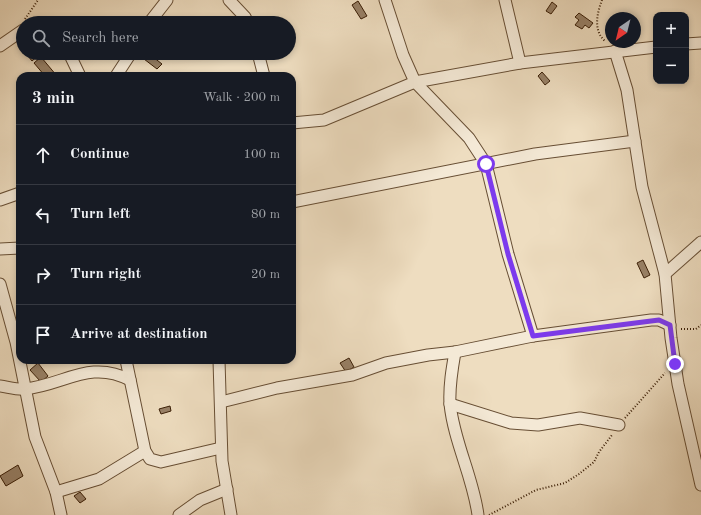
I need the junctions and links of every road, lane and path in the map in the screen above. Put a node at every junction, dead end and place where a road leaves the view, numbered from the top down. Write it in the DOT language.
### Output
graph roads {
  1 [pos="38,0"];
  2 [pos="167,0"];
  3 [pos="229,0"];
  4 [pos="385,0"];
  5 [pos="505,0"];
  6 [pos="602,0"];
  7 [pos="29,16"];
  8 [pos="154,16"];
  9 [pos="245,16"];
  10 [pos="16,34"];
  11 [pos="701,43"];
  12 [pos="689,44"];
  13 [pos="0,46"];
  14 [pos="653,47"];
  15 [pos="615,51"];
  16 [pos="72,60"];
  17 [pos="126,60"];
  18 [pos="260,60"];
  19 [pos="520,63"];
  20 [pos="78,72"];
  21 [pos="119,72"];
  22 [pos="263,72"];
  23 [pos="415,82"];
  24 [pos="296,123"];
  25 [pos="635,141"];
  26 [pos="486,164"];
  27 [pos="16,194"];
  28 [pos="0,200"];
  29 [pos="296,201"];
  30 [pos="701,242"];
  31 [pos="16,248"];
  32 [pos="0,249"];
  33 [pos="665,274"];
  34 [pos="0,284"];
  35 [pos="701,325"];
  36 [pos="670,326"];
  37 [pos="533,336"];
  38 [pos="16,342"];
  39 [pos="455,352"];
  40 [pos="20,364"];
  41 [pos="127,364"];
  42 [pos="219,364"];
  43 [pos="675,364"];
  44 [pos="130,380"];
  45 [pos="0,386"];
  46 [pos="24,389"];
  47 [pos="221,402"];
  48 [pos="450,404"];
  49 [pos="619,425"];
  50 [pos="221,448"];
  51 [pos="145,451"];
  52 [pos="701,485"];
  53 [pos="227,489"];
  54 [pos="56,492"];
  55 [pos="61,515"];
  56 [pos="179,515"];
  57 [pos="232,515"];
  58 [pos="478,515"];
  59 [pos="488,515"];
  1 -- 7 [label="path"];
  2 -- 8 [label="street"];
  3 -- 9 [label="street"];
  4 -- 23 [label="street"];
  5 -- 19 [label="street"];
  6 -- 15 [label="path"];
  10 -- 13 [label="street"];
  11 -- 12 [label="street"];
  14 -- 15 [label="street"];
  15 -- 19 [label="street"];
  15 -- 25 [label="street"];
  16 -- 20 [label="street"];
  17 -- 21 [label="street"];
  18 -- 22 [label="street"];
  19 -- 23 [label="street"];
  23 -- 24 [label="street"];
  23 -- 26 [label="street"];
  25 -- 26 [label="street"];
  25 -- 33 [label="street"];
  26 -- 29 [label="street"];
  26 -- 37 [label="street"];
  27 -- 28 [label="street"];
  30 -- 33 [label="street"];
  31 -- 32 [label="street"];
  33 -- 36 [label="street"];
  34 -- 38 [label="street"];
  35 -- 36 [label="path"];
  36 -- 37 [label="street"];
  36 -- 43 [label="street"];
  37 -- 39 [label="street"];
  39 -- 47 [label="street"];
  39 -- 48 [label="street"];
  40 -- 46 [label="street"];
  41 -- 44 [label="street"];
  42 -- 47 [label="street"];
  43 -- 49 [label="path"];
  43 -- 52 [label="street"];
  44 -- 46 [label="street"];
  44 -- 51 [label="street"];
  45 -- 46 [label="street"];
  46 -- 54 [label="street"];
  47 -- 50 [label="street"];
  48 -- 49 [label="street"];
  48 -- 58 [label="street"];
  49 -- 59 [label="path"];
  50 -- 51 [label="street"];
  50 -- 53 [label="street"];
  51 -- 54 [label="street"];
  53 -- 56 [label="street"];
  53 -- 57 [label="street"];
  54 -- 55 [label="street"];
}
